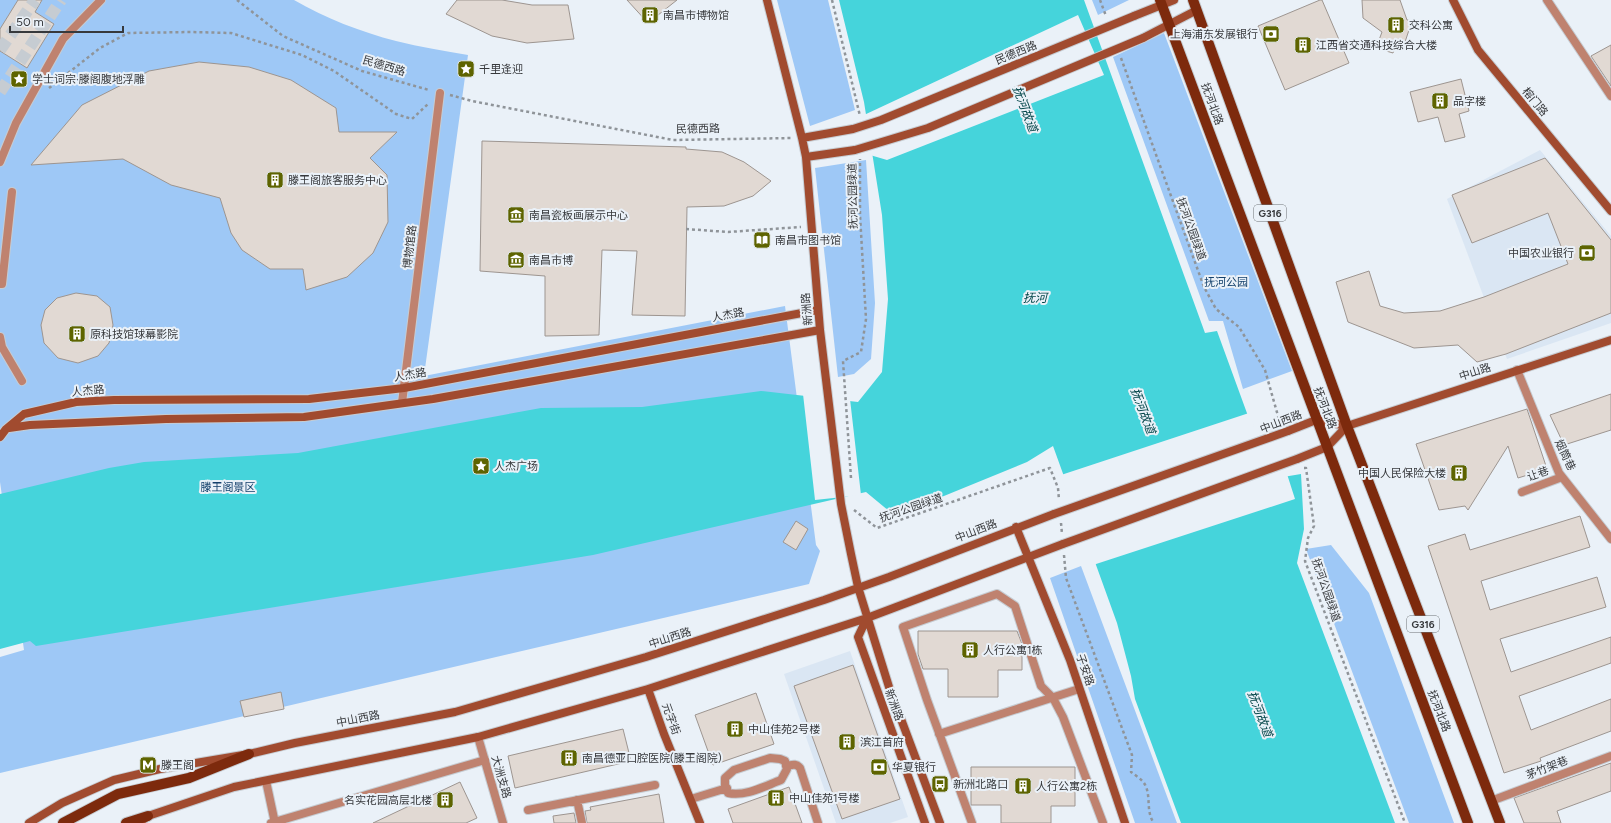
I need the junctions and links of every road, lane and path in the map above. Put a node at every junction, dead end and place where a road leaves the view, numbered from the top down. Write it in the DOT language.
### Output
graph roads {
  1 [pos="101,0"];
  2 [pos="237,0"];
  3 [pos="767,0"];
  4 [pos="832,0"];
  5 [pos="1100,0"];
  6 [pos="1174,0"];
  7 [pos="1453,0"];
  8 [pos="1547,0"];
  9 [pos="1161,2"];
  10 [pos="1195,5"];
  11 [pos="1108,22"];
  12 [pos="1169,23"];
  13 [pos="1118,52"];
  14 [pos="45,92"];
  15 [pos="440,93"];
  16 [pos="1611,96"];
  17 [pos="860,120"];
  18 [pos="802,138"];
  19 [pos="858,151"];
  20 [pos="806,157"];
  21 [pos="0,162"];
  22 [pos="12,192"];
  23 [pos="1611,210"];
  24 [pos="811,226"];
  25 [pos="686,229"];
  26 [pos="0,284"];
  27 [pos="818,310"];
  28 [pos="820,330"];
  29 [pos="0,337"];
  30 [pos="1611,340"];
  31 [pos="1517,370"];
  32 [pos="22,381"];
  33 [pos="404,388"];
  34 [pos="402,403"];
  35 [pos="1316,420"];
  36 [pos="1347,426"];
  37 [pos="6,429"];
  38 [pos="1285,431"];
  39 [pos="0,437"];
  40 [pos="1327,448"];
  41 [pos="1299,468"];
  42 [pos="1562,477"];
  43 [pos="852,486"];
  44 [pos="1522,492"];
  45 [pos="1059,503"];
  46 [pos="853,510"];
  47 [pos="1057,516"];
  48 [pos="1016,527"];
  49 [pos="1611,539"];
  50 [pos="1063,544"];
  51 [pos="1028,557"];
  52 [pos="858,587"];
  53 [pos="867,618"];
  54 [pos="648,689"];
  55 [pos="1079,689"];
  56 [pos="1053,698"];
  57 [pos="939,734"];
  58 [pos="478,737"];
  59 [pos="249,754"];
  60 [pos="1611,756"];
  61 [pos="485,760"];
  62 [pos="786,766"];
  63 [pos="266,781"];
  64 [pos="655,785"];
  65 [pos="727,788"];
  66 [pos="690,799"];
  67 [pos="577,800"];
  68 [pos="1491,801"];
  69 [pos="528,810"];
  70 [pos="148,816"];
  71 [pos="28,823"];
  72 [pos="63,823"];
  73 [pos="126,823"];
  74 [pos="139,823"];
  75 [pos="274,823"];
  76 [pos="503,823"];
  77 [pos="582,823"];
  78 [pos="700,823"];
  79 [pos="818,823"];
  80 [pos="925,823"];
  81 [pos="940,823"];
  82 [pos="972,823"];
  83 [pos="1103,823"];
  84 [pos="1125,823"];
  85 [pos="1154,823"];
  86 [pos="1405,823"];
  87 [pos="1468,823"];
  88 [pos="1500,823"];
  1 -- 21 [label="street"];
  2 -- 15 [label="path, 民德西路"];
  3 -- 18 [label="main road, 新洲路"];
  4 -- 17 [label="path"];
  5 -- 11 [label="path"];
  6 -- 9 [label="main road, 民德西路"];
  7 -- 23 [label="main road, 榕门路"];
  8 -- 16 [label="street"];
  9 -- 12 [label="main road, 抚河北路 / G316"];
  9 -- 18 [label="main road, 民德西路, bridge"];
  10 -- 12 [label="main road"];
  10 -- 36 [label="main road, 抚河北路 / G316"];
  12 -- 19 [label="main road, bridge"];
  12 -- 35 [label="main road, 抚河北路 / G316"];
  13 -- 38 [label="path, 抚河公园绿道"];
  14 -- 15 [label="path"];
  15 -- 18 [label="path, 民德西路"];
  15 -- 33 [label="street, 博物馆路"];
  18 -- 20 [label="main road, 新洲路"];
  19 -- 20 [label="main road"];
  19 -- 43 [label="path, 抚河公园绿道"];
  20 -- 24 [label="main road, 新洲路"];
  22 -- 26 [label="street"];
  24 -- 25 [label="path"];
  24 -- 27 [label="main road, 新洲路"];
  27 -- 28 [label="main road, 新洲路"];
  27 -- 33 [label="main road, 人杰路"];
  28 -- 34 [label="main road"];
  28 -- 52 [label="main road, 新洲路"];
  29 -- 32 [label="street"];
  30 -- 31 [label="main road, 中山路"];
  31 -- 36 [label="main road, 中山路"];
  31 -- 42 [label="street, 烟筒巷"];
  33 -- 34 [label="street, 博物馆路"];
  33 -- 37 [label="main road, 人杰路"];
  34 -- 37 [label="main road"];
  35 -- 36 [label="main road, 中山西路"];
  35 -- 38 [label="main road, 中山西路"];
  35 -- 40 [label="main road, 抚河北路"];
  36 -- 40 [label="main road"];
  36 -- 68 [label="main road, 抚河北路 / G316"];
  37 -- 39 [label="main road, 人杰路"];
  38 -- 47 [label="main road, 中山西路, bridge"];
  40 -- 50 [label="main road, bridge"];
  40 -- 87 [label="main road, 抚河北路 / G316"];
  41 -- 86 [label="path, 抚河公园绿道"];
  42 -- 44 [label="street, 让巷"];
  42 -- 49 [label="street, 烟筒巷"];
  45 -- 46 [label="path, 抚河公园绿道"];
  47 -- 48 [label="main road, 中山西路"];
  47 -- 50 [label="path"];
  48 -- 51 [label="main road, 子安路"];
  48 -- 52 [label="main road, 中山西路"];
  50 -- 51 [label="main road"];
  50 -- 85 [label="path"];
  51 -- 53 [label="main road"];
  51 -- 55 [label="main road, 子安路"];
  52 -- 53 [label="main road, 新洲路"];
  52 -- 59 [label="main road, 中山西路"];
  53 -- 54 [label="main road"];
  53 -- 80 [label="main road, 新洲路"];
  53 -- 81 [label="main road, 新洲路"];
  54 -- 58 [label="main road"];
  54 -- 66 [label="main road, 元字街"];
  55 -- 56 [label="street"];
  55 -- 84 [label="main road, 子安路"];
  56 -- 57 [label="street"];
  56 -- 57 [label="street"];
  56 -- 83 [label="street"];
  57 -- 82 [label="street"];
  58 -- 61 [label="street, 大洲支路"];
  58 -- 63 [label="main road"];
  59 -- 71 [label="main road, 中山西路"];
  59 -- 72 [label="main road"];
  60 -- 68 [label="street, 茅竹架巷"];
  61 -- 75 [label="street"];
  61 -- 76 [label="street, 大洲支路"];
  62 -- 65 [label="street"];
  62 -- 65 [label="street"];
  62 -- 79 [label="street"];
  63 -- 70 [label="main road"];
  63 -- 75 [label="street"];
  64 -- 67 [label="street"];
  65 -- 66 [label="street"];
  66 -- 78 [label="main road, 元字街"];
  67 -- 69 [label="street"];
  67 -- 77 [label="street"];
  68 -- 88 [label="main road, 抚河北路 / G316"];
  70 -- 73 [label="main road"];
  70 -- 74 [label="main road"];
}
